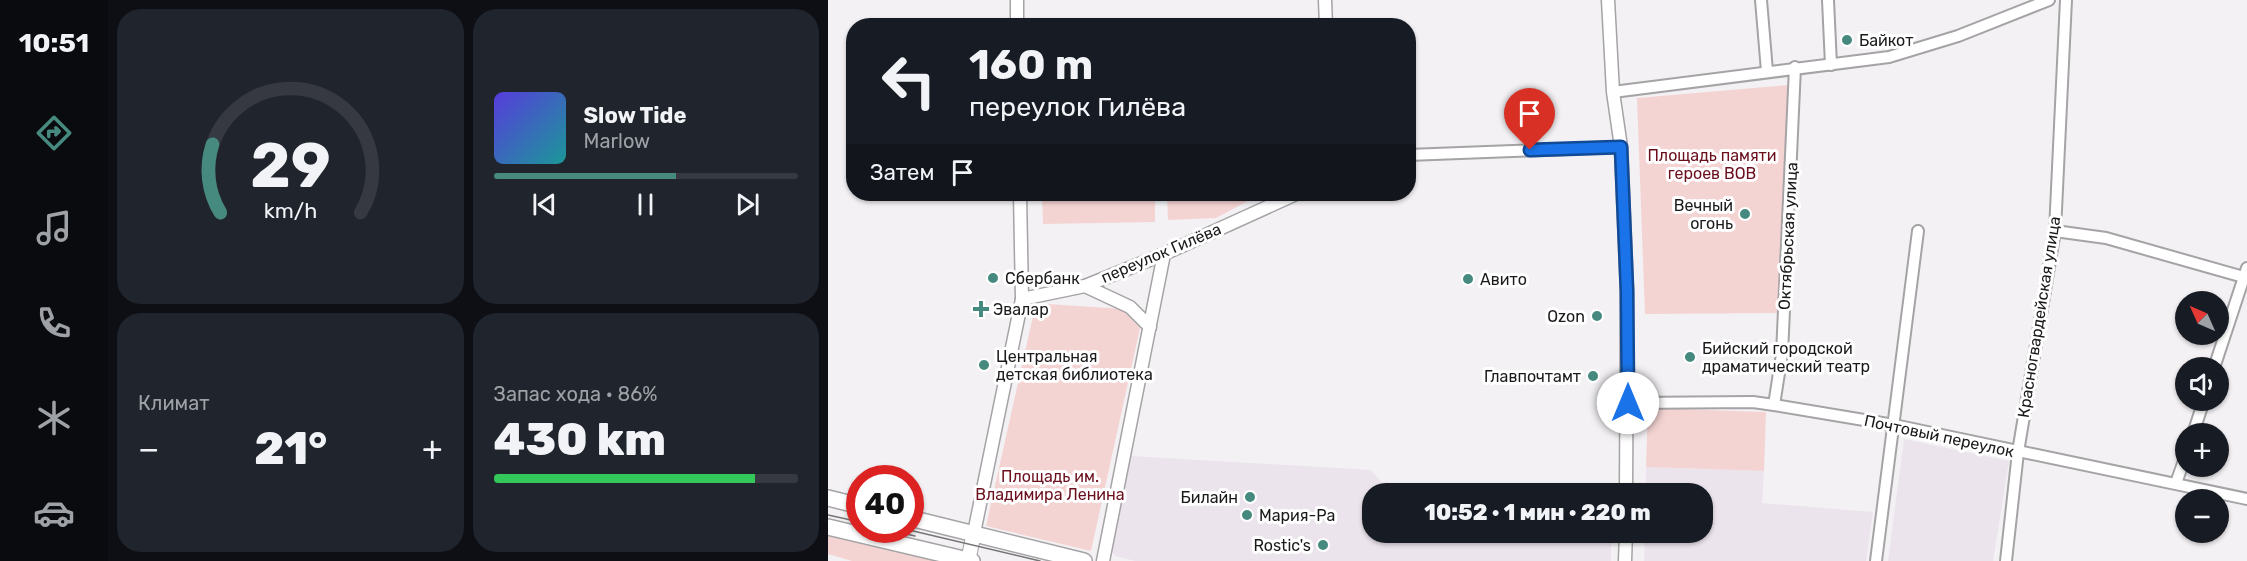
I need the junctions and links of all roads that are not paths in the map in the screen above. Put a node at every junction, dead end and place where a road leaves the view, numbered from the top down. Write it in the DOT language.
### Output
graph roads {
  1 [pos="1017,0"];
  2 [pos="1325,0"];
  3 [pos="1608,0"];
  4 [pos="1761,0"];
  5 [pos="1828,0"];
  6 [pos="2049,0"];
  7 [pos="2066,0"];
  8 [pos="1017,18"];
  9 [pos="1326,18"];
  10 [pos="1830,65"];
  11 [pos="1796,67"];
  12 [pos="1767,71"];
  13 [pos="1613,92"];
  14 [pos="1621,147"];
  15 [pos="1416,155"];
  16 [pos="1020,201"];
  17 [pos="1281,201"];
  18 [pos="1918,231"];
  19 [pos="2055,231"];
  20 [pos="1164,254"];
  21 [pos="2246,274"];
  22 [pos="1085,286"];
  23 [pos="1022,299"];
  24 [pos="1150,327"];
  25 [pos="2218,357"];
  26 [pos="1628,403"];
  27 [pos="1774,405"];
  28 [pos="1894,424"];
  29 [pos="2018,453"];
  30 [pos="2178,477"];
  31 [pos="1626,483"];
  32 [pos="2176,483"];
  33 [pos="828,498"];
  34 [pos="2247,500"];
  35 [pos="846,502"];
  36 [pos="924,521"];
  37 [pos="828,527"];
  38 [pos="974,533"];
  39 [pos="1626,543"];
  40 [pos="969,561"];
  41 [pos="1084,561"];
  42 [pos="1103,561"];
  43 [pos="1625,561"];
  44 [pos="1876,561"];
  45 [pos="2006,561"];
  1 -- 8 [label="street"];
  2 -- 9 [label="street"];
  3 -- 13 [label="street"];
  4 -- 12 [label="street"];
  5 -- 10 [label="street"];
  6 -- 10 [label="street"];
  7 -- 19 [label="street, Красногвардейская улица"];
  10 -- 11 [label="street"];
  11 -- 12 [label="street"];
  11 -- 27 [label="street, Октябрьская улица"];
  12 -- 13 [label="street"];
  13 -- 14 [label="street"];
  14 -- 15 [label="street"];
  14 -- 26 [label="street"];
  16 -- 23 [label="street"];
  17 -- 20 [label="street, переулок Гилёва"];
  18 -- 28 [label="street"];
  19 -- 21 [label="street"];
  19 -- 29 [label="street, Красногвардейская улица"];
  20 -- 22 [label="street, переулок Гилёва"];
  20 -- 24 [label="street"];
  21 -- 25 [label="street"];
  22 -- 23 [label="street, переулок Гилёва"];
  22 -- 24 [label="street"];
  23 -- 38 [label="street"];
  24 -- 42 [label="street"];
  26 -- 27 [label="street, Почтовый переулок"];
  26 -- 31 [label="street"];
  27 -- 28 [label="street, Почтовый переулок"];
  28 -- 29 [label="street, Почтовый переулок"];
  28 -- 44 [label="street"];
  29 -- 32 [label="street, Почтовый переулок"];
  29 -- 45 [label="street, Красногвардейская улица"];
  30 -- 32 [label="street"];
  32 -- 34 [label="street, Почтовый переулок"];
  33 -- 35 [label="main road"];
  36 -- 38 [label="main road"];
  37 -- 40 [label="main road"];
  38 -- 40 [label="main road"];
  38 -- 41 [label="main road"];
  39 -- 43 [label="street"];
}
